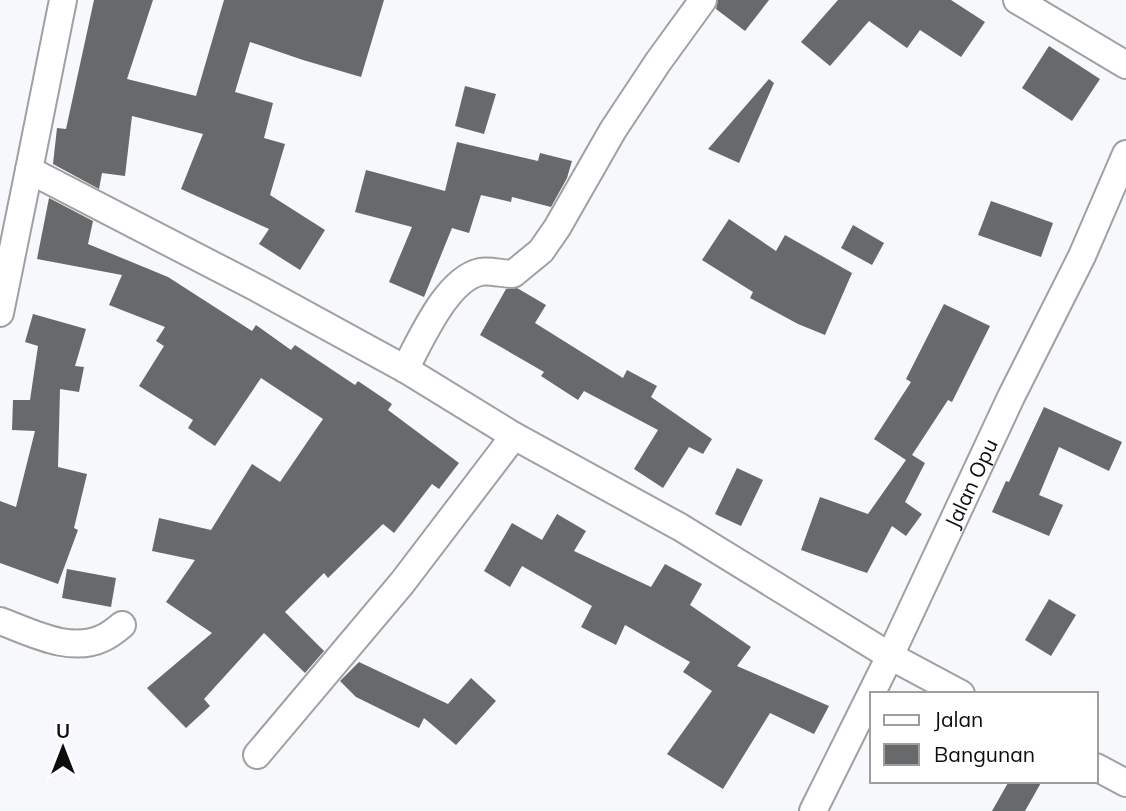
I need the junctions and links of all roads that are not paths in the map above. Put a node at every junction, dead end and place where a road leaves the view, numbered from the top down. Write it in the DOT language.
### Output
graph roads {
  1 [pos="63,0"];
  2 [pos="703,0"];
  3 [pos="1017,0"];
  4 [pos="1126,65"];
  5 [pos="1126,155"];
  6 [pos="29,170"];
  7 [pos="0,313"];
  8 [pos="405,369"];
  9 [pos="514,436"];
  10 [pos="0,621"];
  11 [pos="122,625"];
  12 [pos="890,656"];
  13 [pos="872,692"];
  14 [pos="957,692"];
  15 [pos="870,696"];
  16 [pos="257,755"];
  17 [pos="1098,768"];
  18 [pos="1126,783"];
  19 [pos="813,811"];
  1 -- 6 [label="street"];
  2 -- 8 [label="street"];
  3 -- 4 [label="street"];
  5 -- 12 [label="street, Jalan Opu"];
  6 -- 7 [label="street"];
  6 -- 8 [label="street"];
  8 -- 9 [label="street"];
  9 -- 12 [label="street"];
  9 -- 16 [label="street"];
  10 -- 11 [label="street"];
  12 -- 13 [label="street, Jalan Opu"];
  12 -- 14 [label="street"];
  15 -- 19 [label="street, Jalan Opu"];
  17 -- 18 [label="street"];
}
